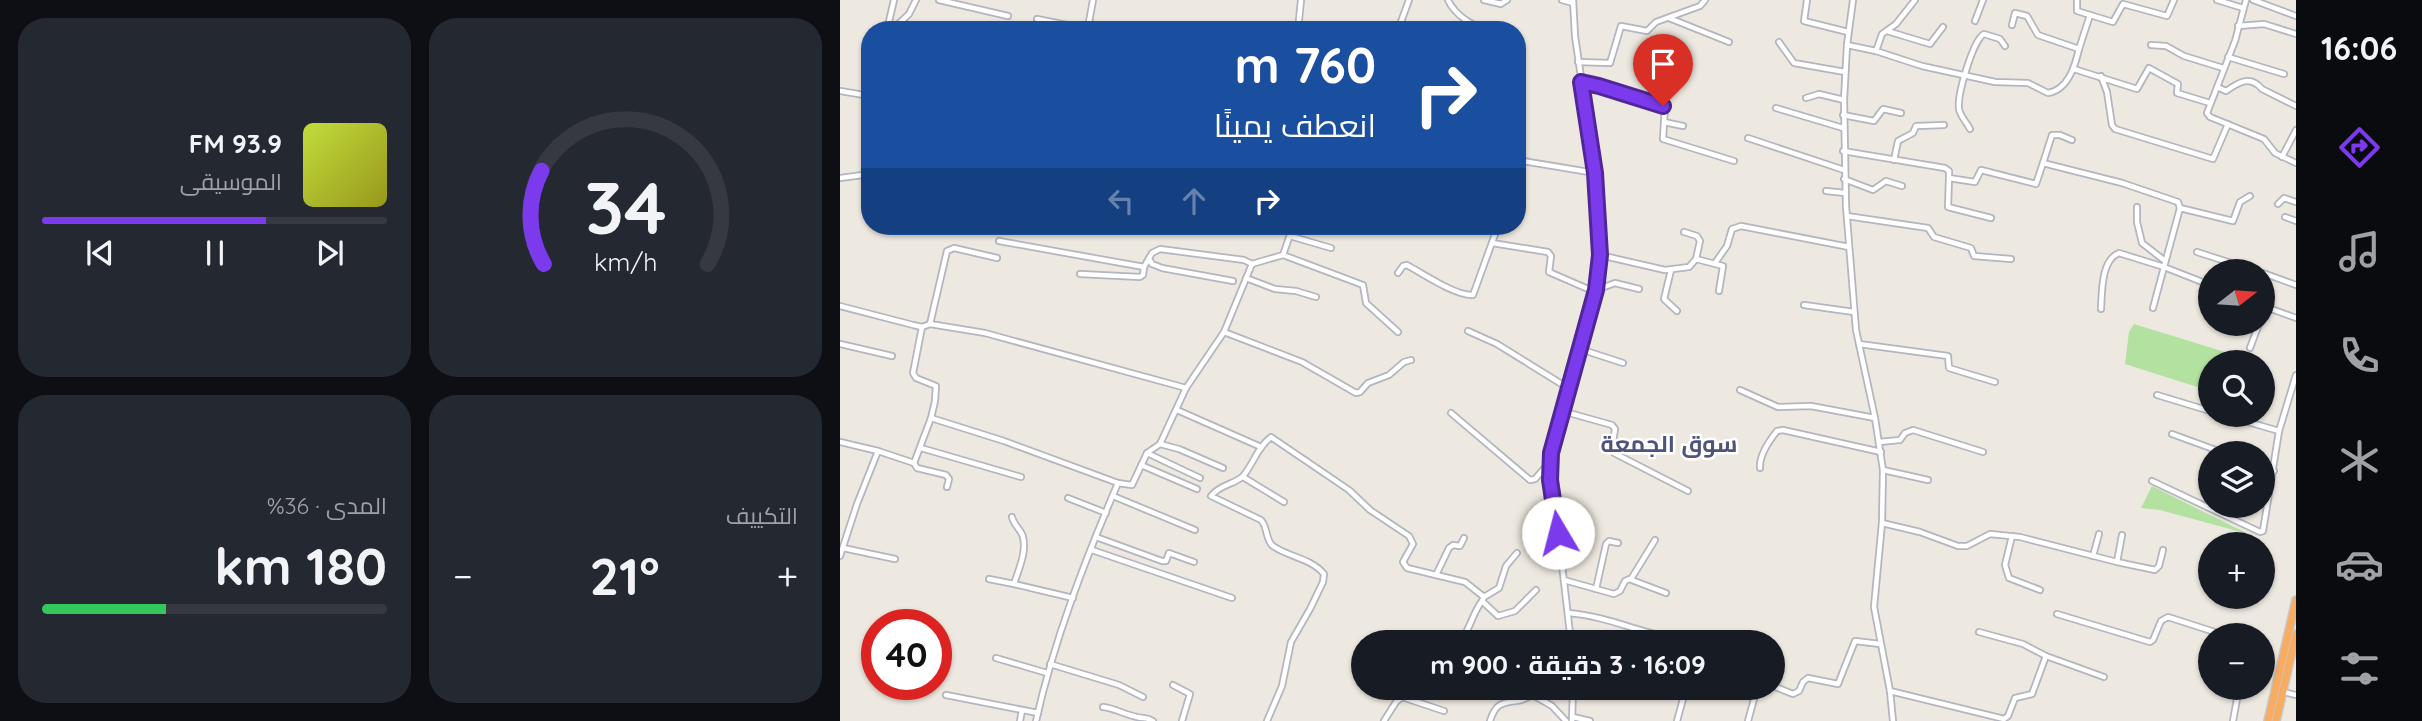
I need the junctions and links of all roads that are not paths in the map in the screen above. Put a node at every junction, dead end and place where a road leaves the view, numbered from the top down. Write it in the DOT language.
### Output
graph roads {
  1 [pos="894,0"];
  2 [pos="916,0"];
  3 [pos="939,0"];
  4 [pos="1093,0"];
  5 [pos="1301,0"];
  6 [pos="1409,0"];
  7 [pos="1448,0"];
  8 [pos="1484,0"];
  9 [pos="1507,0"];
  10 [pos="1562,0"];
  11 [pos="1705,0"];
  12 [pos="1807,0"];
  13 [pos="1853,0"];
  14 [pos="1915,0"];
  15 [pos="1983,0"];
  16 [pos="2077,0"];
  17 [pos="2174,0"];
  18 [pos="2217,0"];
  19 [pos="2246,0"];
  20 [pos="2253,0"];
  21 [pos="1573,1"];
  22 [pos="2243,8"];
  23 [pos="2090,15"];
  24 [pos="1009,16"];
  25 [pos="2296,16"];
  26 [pos="1668,18"];
  27 [pos="1037,19"];
  28 [pos="890,21"];
  29 [pos="900,21"];
  30 [pos="1047,21"];
  31 [pos="1090,21"];
  32 [pos="1299,21"];
  33 [pos="1401,21"];
  34 [pos="1469,21"];
  35 [pos="1975,21"];
  36 [pos="2012,24"];
  37 [pos="2238,26"];
  38 [pos="1943,27"];
  39 [pos="1886,31"];
  40 [pos="1848,32"];
  41 [pos="2296,34"];
  42 [pos="1779,41"];
  43 [pos="1729,42"];
  44 [pos="1847,45"];
  45 [pos="2151,45"];
  46 [pos="2005,46"];
  47 [pos="2079,49"];
  48 [pos="1876,51"];
  49 [pos="2228,57"];
  50 [pos="1578,62"];
  51 [pos="2223,68"];
  52 [pos="2074,69"];
  53 [pos="1845,72"];
  54 [pos="2284,74"];
  55 [pos="1669,75"];
  56 [pos="1965,75"];
  57 [pos="2101,76"];
  58 [pos="1581,82"];
  59 [pos="2217,87"];
  60 [pos="840,91"];
  61 [pos="861,94"];
  62 [pos="1806,98"];
  63 [pos="1844,100"];
  64 [pos="2210,103"];
  65 [pos="1663,106"];
  66 [pos="2296,106"];
  67 [pos="1776,108"];
  68 [pos="1901,113"];
  69 [pos="1843,115"];
  70 [pos="1664,122"];
  71 [pos="2228,124"];
  72 [pos="1944,125"];
  73 [pos="1683,126"];
  74 [pos="1843,128"];
  75 [pos="1970,129"];
  76 [pos="2296,130"];
  77 [pos="1748,138"];
  78 [pos="2072,140"];
  79 [pos="1843,151"];
  80 [pos="2282,157"];
  81 [pos="1894,160"];
  82 [pos="1734,161"];
  83 [pos="1526,162"];
  84 [pos="2043,163"];
  85 [pos="2296,163"];
  86 [pos="1844,170"];
  87 [pos="1595,173"];
  88 [pos="861,175"];
  89 [pos="840,178"];
  90 [pos="1949,178"];
  91 [pos="1844,179"];
  92 [pos="1902,186"];
  93 [pos="1826,191"];
  94 [pos="1845,193"];
  95 [pos="2250,196"];
  96 [pos="2296,202"];
  97 [pos="2278,204"];
  98 [pos="2137,207"];
  99 [pos="2180,208"];
  100 [pos="1846,216"];
  101 [pos="2285,217"];
  102 [pos="1991,218"];
  103 [pos="2296,221"];
  104 [pos="1684,232"];
  105 [pos="1495,235"];
  106 [pos="1290,236"];
  107 [pos="999,241"];
  108 [pos="1492,243"];
  109 [pos="1849,247"];
  110 [pos="1331,248"];
  111 [pos="2197,252"];
  112 [pos="1283,255"];
  113 [pos="1600,255"];
  114 [pos="997,258"];
  115 [pos="1149,258"];
  116 [pos="1696,259"];
  117 [pos="2011,259"];
  118 [pos="2219,259"];
  119 [pos="1715,263"];
  120 [pos="1252,264"];
  121 [pos="2164,264"];
  122 [pos="1144,267"];
  123 [pos="1671,270"];
  124 [pos="1398,273"];
  125 [pos="1080,274"];
  126 [pos="1246,278"];
  127 [pos="2275,278"];
  128 [pos="2198,280"];
  129 [pos="1234,281"];
  130 [pos="2296,285"];
  131 [pos="1639,289"];
  132 [pos="1595,291"];
  133 [pos="1719,291"];
  134 [pos="1317,297"];
  135 [pos="1804,305"];
  136 [pos="840,306"];
  137 [pos="2153,308"];
  138 [pos="2101,309"];
  139 [pos="2275,310"];
  140 [pos="1678,312"];
  141 [pos="1854,312"];
  142 [pos="2296,318"];
  143 [pos="930,324"];
  144 [pos="922,327"];
  145 [pos="1468,331"];
  146 [pos="1224,332"];
  147 [pos="1398,332"];
  148 [pos="2254,336"];
  149 [pos="840,344"];
  150 [pos="1859,344"];
  151 [pos="2250,348"];
  152 [pos="1580,349"];
  153 [pos="892,356"];
  154 [pos="1411,360"];
  155 [pos="1623,362"];
  156 [pos="2296,375"];
  157 [pos="1996,382"];
  158 [pos="1186,388"];
  159 [pos="1569,388"];
  160 [pos="1740,390"];
  161 [pos="2157,395"];
  162 [pos="2198,407"];
  163 [pos="1177,410"];
  164 [pos="1562,411"];
  165 [pos="1451,413"];
  166 [pos="931,418"];
  167 [pos="1875,418"];
  168 [pos="2265,427"];
  169 [pos="2279,431"];
  170 [pos="2172,434"];
  171 [pos="840,442"];
  172 [pos="1879,442"];
  173 [pos="1160,444"];
  174 [pos="2198,444"];
  175 [pos="1261,447"];
  176 [pos="921,448"];
  177 [pos="878,451"];
  178 [pos="1881,452"];
  179 [pos="1983,452"];
  180 [pos="1147,453"];
  181 [pos="1550,462"];
  182 [pos="915,463"];
  183 [pos="2275,463"];
  184 [pos="1141,466"];
  185 [pos="1223,468"];
  186 [pos="1760,468"];
  187 [pos="1883,470"];
  188 [pos="1021,477"];
  189 [pos="1243,477"];
  190 [pos="1200,478"];
  191 [pos="1928,480"];
  192 [pos="2152,481"];
  193 [pos="1118,483"];
  194 [pos="947,487"];
  195 [pos="1197,489"];
  196 [pos="1688,491"];
  197 [pos="1113,496"];
  198 [pos="1068,498"];
  199 [pos="1284,502"];
  200 [pos="2198,503"];
  201 [pos="1106,513"];
  202 [pos="1012,517"];
  203 [pos="2230,518"];
  204 [pos="2267,518"];
  205 [pos="1882,523"];
  206 [pos="1195,530"];
  207 [pos="2099,534"];
  208 [pos="2123,535"];
  209 [pos="2012,536"];
  210 [pos="1096,537"];
  211 [pos="1464,537"];
  212 [pos="1655,540"];
  213 [pos="1618,543"];
  214 [pos="843,548"];
  215 [pos="1092,550"];
  216 [pos="2162,550"];
  217 [pos="1517,553"];
  218 [pos="840,556"];
  219 [pos="2093,556"];
  220 [pos="895,559"];
  221 [pos="1194,562"];
  222 [pos="2117,562"];
  223 [pos="1436,575"];
  224 [pos="989,579"];
  225 [pos="1631,579"];
  226 [pos="1564,580"];
  227 [pos="1014,584"];
  228 [pos="1595,589"];
  229 [pos="1536,590"];
  230 [pos="2040,590"];
  231 [pos="1666,593"];
  232 [pos="1073,598"];
  233 [pos="1231,598"];
  234 [pos="1483,599"];
  235 [pos="2296,600"];
  236 [pos="1568,613"];
  237 [pos="2057,614"];
  238 [pos="2198,627"];
  239 [pos="1468,630"];
  240 [pos="1570,630"];
  241 [pos="1638,630"];
  242 [pos="1979,632"];
  243 [pos="2296,634"];
  244 [pos="1880,644"];
  245 [pos="2046,656"];
  246 [pos="996,658"];
  247 [pos="1050,664"];
  248 [pos="1047,673"];
  249 [pos="2104,677"];
  250 [pos="1173,685"];
  251 [pos="1785,691"];
  252 [pos="1889,691"];
  253 [pos="2283,691"];
  254 [pos="2296,695"];
  255 [pos="952,696"];
  256 [pos="1143,697"];
  257 [pos="1399,700"];
  258 [pos="1410,700"];
  259 [pos="1573,700"];
  260 [pos="1683,700"];
  261 [pos="1754,700"];
  262 [pos="2237,700"];
  263 [pos="1103,707"];
  264 [pos="1022,710"];
  265 [pos="1444,711"];
  266 [pos="1038,713"];
  267 [pos="1572,719"];
  268 [pos="1020,721"];
  269 [pos="1036,721"];
  270 [pos="1153,721"];
  271 [pos="1182,721"];
  272 [pos="1267,721"];
  273 [pos="1384,721"];
  274 [pos="1490,721"];
  275 [pos="1566,721"];
  276 [pos="1590,721"];
  277 [pos="1677,721"];
  278 [pos="1748,721"];
  279 [pos="1893,721"];
  280 [pos="2233,721"];
  281 [pos="2268,721"];
  282 [pos="2276,721"];
  1 -- 28 [label="street"];
  2 -- 29 [label="street"];
  3 -- 24 [label="street"];
  4 -- 31 [label="street"];
  5 -- 32 [label="street"];
  6 -- 33 [label="street"];
  7 -- 34 [label="street"];
  8 -- 9 [label="street"];
  10 -- 21 [label="street"];
  11 -- 26 [label="street"];
  12 -- 40 [label="street"];
  13 -- 40 [label="street"];
  14 -- 39 [label="street"];
  15 -- 35 [label="street"];
  16 -- 23 [label="street"];
  17 -- 23 [label="street"];
  18 -- 22 [label="street"];
  19 -- 22 [label="street"];
  20 -- 25 [label="street"];
  21 -- 50 [label="street"];
  22 -- 37 [label="street"];
  23 -- 47 [label="street"];
  26 -- 43 [label="street"];
  26 -- 50 [label="street"];
  27 -- 30 [label="street"];
  36 -- 47 [label="street"];
  37 -- 41 [label="street"];
  37 -- 49 [label="street"];
  38 -- 39 [label="street"];
  39 -- 48 [label="street"];
  40 -- 44 [label="street"];
  42 -- 53 [label="street"];
  44 -- 48 [label="street"];
  44 -- 53 [label="street"];
  45 -- 51 [label="street"];
  46 -- 56 [label="street"];
  47 -- 52 [label="street"];
  48 -- 56 [label="street"];
  49 -- 51 [label="street"];
  49 -- 54 [label="street"];
  50 -- 58 [label="street"];
  51 -- 59 [label="street"];
  52 -- 56 [label="street"];
  52 -- 57 [label="street"];
  53 -- 63 [label="street"];
  55 -- 65 [label="street"];
  56 -- 75 [label="street"];
  57 -- 64 [label="street"];
  57 -- 71 [label="street"];
  58 -- 65 [label="street"];
  58 -- 87 [label="street"];
  59 -- 64 [label="street"];
  59 -- 66 [label="street"];
  60 -- 61 [label="street"];
  62 -- 63 [label="street"];
  63 -- 69 [label="street"];
  64 -- 71 [label="street"];
  65 -- 70 [label="street"];
  67 -- 74 [label="street"];
  68 -- 69 [label="street"];
  69 -- 74 [label="street"];
  70 -- 73 [label="street"];
  70 -- 82 [label="street"];
  71 -- 80 [label="street"];
  72 -- 81 [label="street"];
  74 -- 79 [label="street"];
  76 -- 80 [label="street"];
  77 -- 86 [label="street"];
  78 -- 84 [label="street"];
  79 -- 81 [label="street"];
  79 -- 86 [label="street"];
  80 -- 85 [label="street"];
  81 -- 90 [label="street"];
  83 -- 87 [label="street"];
  84 -- 90 [label="street"];
  84 -- 99 [label="street"];
  86 -- 91 [label="street"];
  87 -- 113 [label="street"];
  88 -- 89 [label="street"];
  90 -- 102 [label="street"];
  91 -- 92 [label="street"];
  91 -- 94 [label="street"];
  93 -- 94 [label="street"];
  94 -- 100 [label="street"];
  95 -- 99 [label="street"];
  96 -- 97 [label="street"];
  98 -- 121 [label="street"];
  99 -- 121 [label="street"];
  100 -- 109 [label="street"];
  100 -- 117 [label="street"];
  101 -- 103 [label="street"];
  104 -- 116 [label="street"];
  105 -- 108 [label="street"];
  106 -- 110 [label="street"];
  106 -- 112 [label="street"];
  107 -- 122 [label="street"];
  108 -- 124 [label="street"];
  108 -- 132 [label="street"];
  109 -- 119 [label="street"];
  109 -- 141 [label="street"];
  111 -- 118 [label="street"];
  112 -- 120 [label="street"];
  112 -- 147 [label="street"];
  113 -- 123 [label="street"];
  113 -- 132 [label="street"];
  114 -- 143 [label="street"];
  115 -- 120 [label="street"];
  115 -- 122 [label="street"];
  115 -- 129 [label="street"];
  116 -- 119 [label="street"];
  116 -- 123 [label="street"];
  119 -- 133 [label="street"];
  120 -- 126 [label="street"];
  121 -- 128 [label="street"];
  121 -- 137 [label="street"];
  121 -- 138 [label="street"];
  122 -- 125 [label="street"];
  123 -- 140 [label="street"];
  126 -- 134 [label="street"];
  126 -- 146 [label="street"];
  127 -- 130 [label="street"];
  131 -- 132 [label="street"];
  132 -- 152 [label="street"];
  135 -- 141 [label="street"];
  136 -- 144 [label="street"];
  139 -- 142 [label="street"];
  141 -- 150 [label="street"];
  143 -- 144 [label="street"];
  143 -- 158 [label="street"];
  144 -- 166 [label="street"];
  145 -- 159 [label="street"];
  146 -- 154 [label="street"];
  146 -- 158 [label="street"];
  148 -- 151 [label="street"];
  149 -- 153 [label="street"];
  150 -- 157 [label="street"];
  150 -- 167 [label="street"];
  152 -- 155 [label="street"];
  152 -- 159 [label="street"];
  156 -- 169 [label="street"];
  158 -- 163 [label="street"];
  159 -- 164 [label="street"];
  160 -- 167 [label="street"];
  161 -- 162 [label="street"];
  163 -- 173 [label="street"];
  163 -- 175 [label="street"];
  164 -- 181 [label="street"];
  164 -- 196 [label="street"];
  165 -- 181 [label="street"];
  166 -- 176 [label="street"];
  166 -- 193 [label="street"];
  167 -- 172 [label="street"];
  168 -- 169 [label="street"];
  169 -- 183 [label="street"];
  170 -- 174 [label="street"];
  171 -- 177 [label="street"];
  172 -- 178 [label="street"];
  172 -- 179 [label="street"];
  173 -- 180 [label="street"];
  173 -- 185 [label="street"];
  175 -- 189 [label="street"];
  175 -- 223 [label="street"];
  176 -- 182 [label="street"];
  176 -- 188 [label="street"];
  177 -- 182 [label="street"];
  177 -- 214 [label="street"];
  178 -- 186 [label="street"];
  178 -- 187 [label="street"];
  180 -- 184 [label="street"];
  180 -- 190 [label="street"];
  181 -- 226 [label="street"];
  182 -- 194 [label="street"];
  184 -- 193 [label="street"];
  184 -- 195 [label="street"];
  187 -- 191 [label="street"];
  187 -- 205 [label="street"];
  189 -- 199 [label="street"];
  189 -- 272 [label="street"];
  192 -- 200 [label="street"];
  193 -- 197 [label="street"];
  197 -- 201 [label="street"];
  197 -- 206 [label="street"];
  198 -- 201 [label="street"];
  201 -- 210 [label="street"];
  202 -- 227 [label="street"];
  203 -- 204 [label="street"];
  205 -- 209 [label="street"];
  205 -- 244 [label="street"];
  207 -- 219 [label="street"];
  208 -- 222 [label="street"];
  209 -- 219 [label="street"];
  209 -- 230 [label="street"];
  210 -- 215 [label="street"];
  210 -- 221 [label="street"];
  211 -- 223 [label="street"];
  212 -- 225 [label="street"];
  213 -- 228 [label="street"];
  214 -- 218 [label="street"];
  214 -- 220 [label="street"];
  215 -- 232 [label="street"];
  215 -- 233 [label="street"];
  216 -- 222 [label="street"];
  217 -- 234 [label="street"];
  219 -- 222 [label="street"];
  223 -- 234 [label="street"];
  224 -- 227 [label="street"];
  225 -- 228 [label="street"];
  225 -- 231 [label="street"];
  226 -- 228 [label="street"];
  226 -- 236 [label="street"];
  227 -- 232 [label="street"];
  229 -- 234 [label="street"];
  232 -- 247 [label="street"];
  234 -- 239 [label="street"];
  235 -- 281 [label="highway"];
  236 -- 240 [label="street"];
  236 -- 241 [label="street"];
  237 -- 238 [label="street"];
  242 -- 245 [label="street"];
  243 -- 253 [label="highway"];
  244 -- 251 [label="street"];
  244 -- 252 [label="street"];
  245 -- 249 [label="street"];
  245 -- 252 [label="street"];
  246 -- 248 [label="street"];
  247 -- 248 [label="street"];
  247 -- 256 [label="street"];
  248 -- 266 [label="street"];
  250 -- 271 [label="street"];
  252 -- 279 [label="street"];
  253 -- 254 [label="street"];
  253 -- 282 [label="highway"];
  255 -- 264 [label="street"];
  257 -- 273 [label="street"];
  258 -- 265 [label="street"];
  259 -- 267 [label="street"];
  260 -- 277 [label="street"];
  261 -- 278 [label="street"];
  262 -- 280 [label="street"];
  263 -- 270 [label="street"];
  264 -- 266 [label="street"];
  264 -- 268 [label="street"];
  266 -- 269 [label="street"];
  267 -- 276 [label="street"];
  274 -- 275 [label="street"];
}
